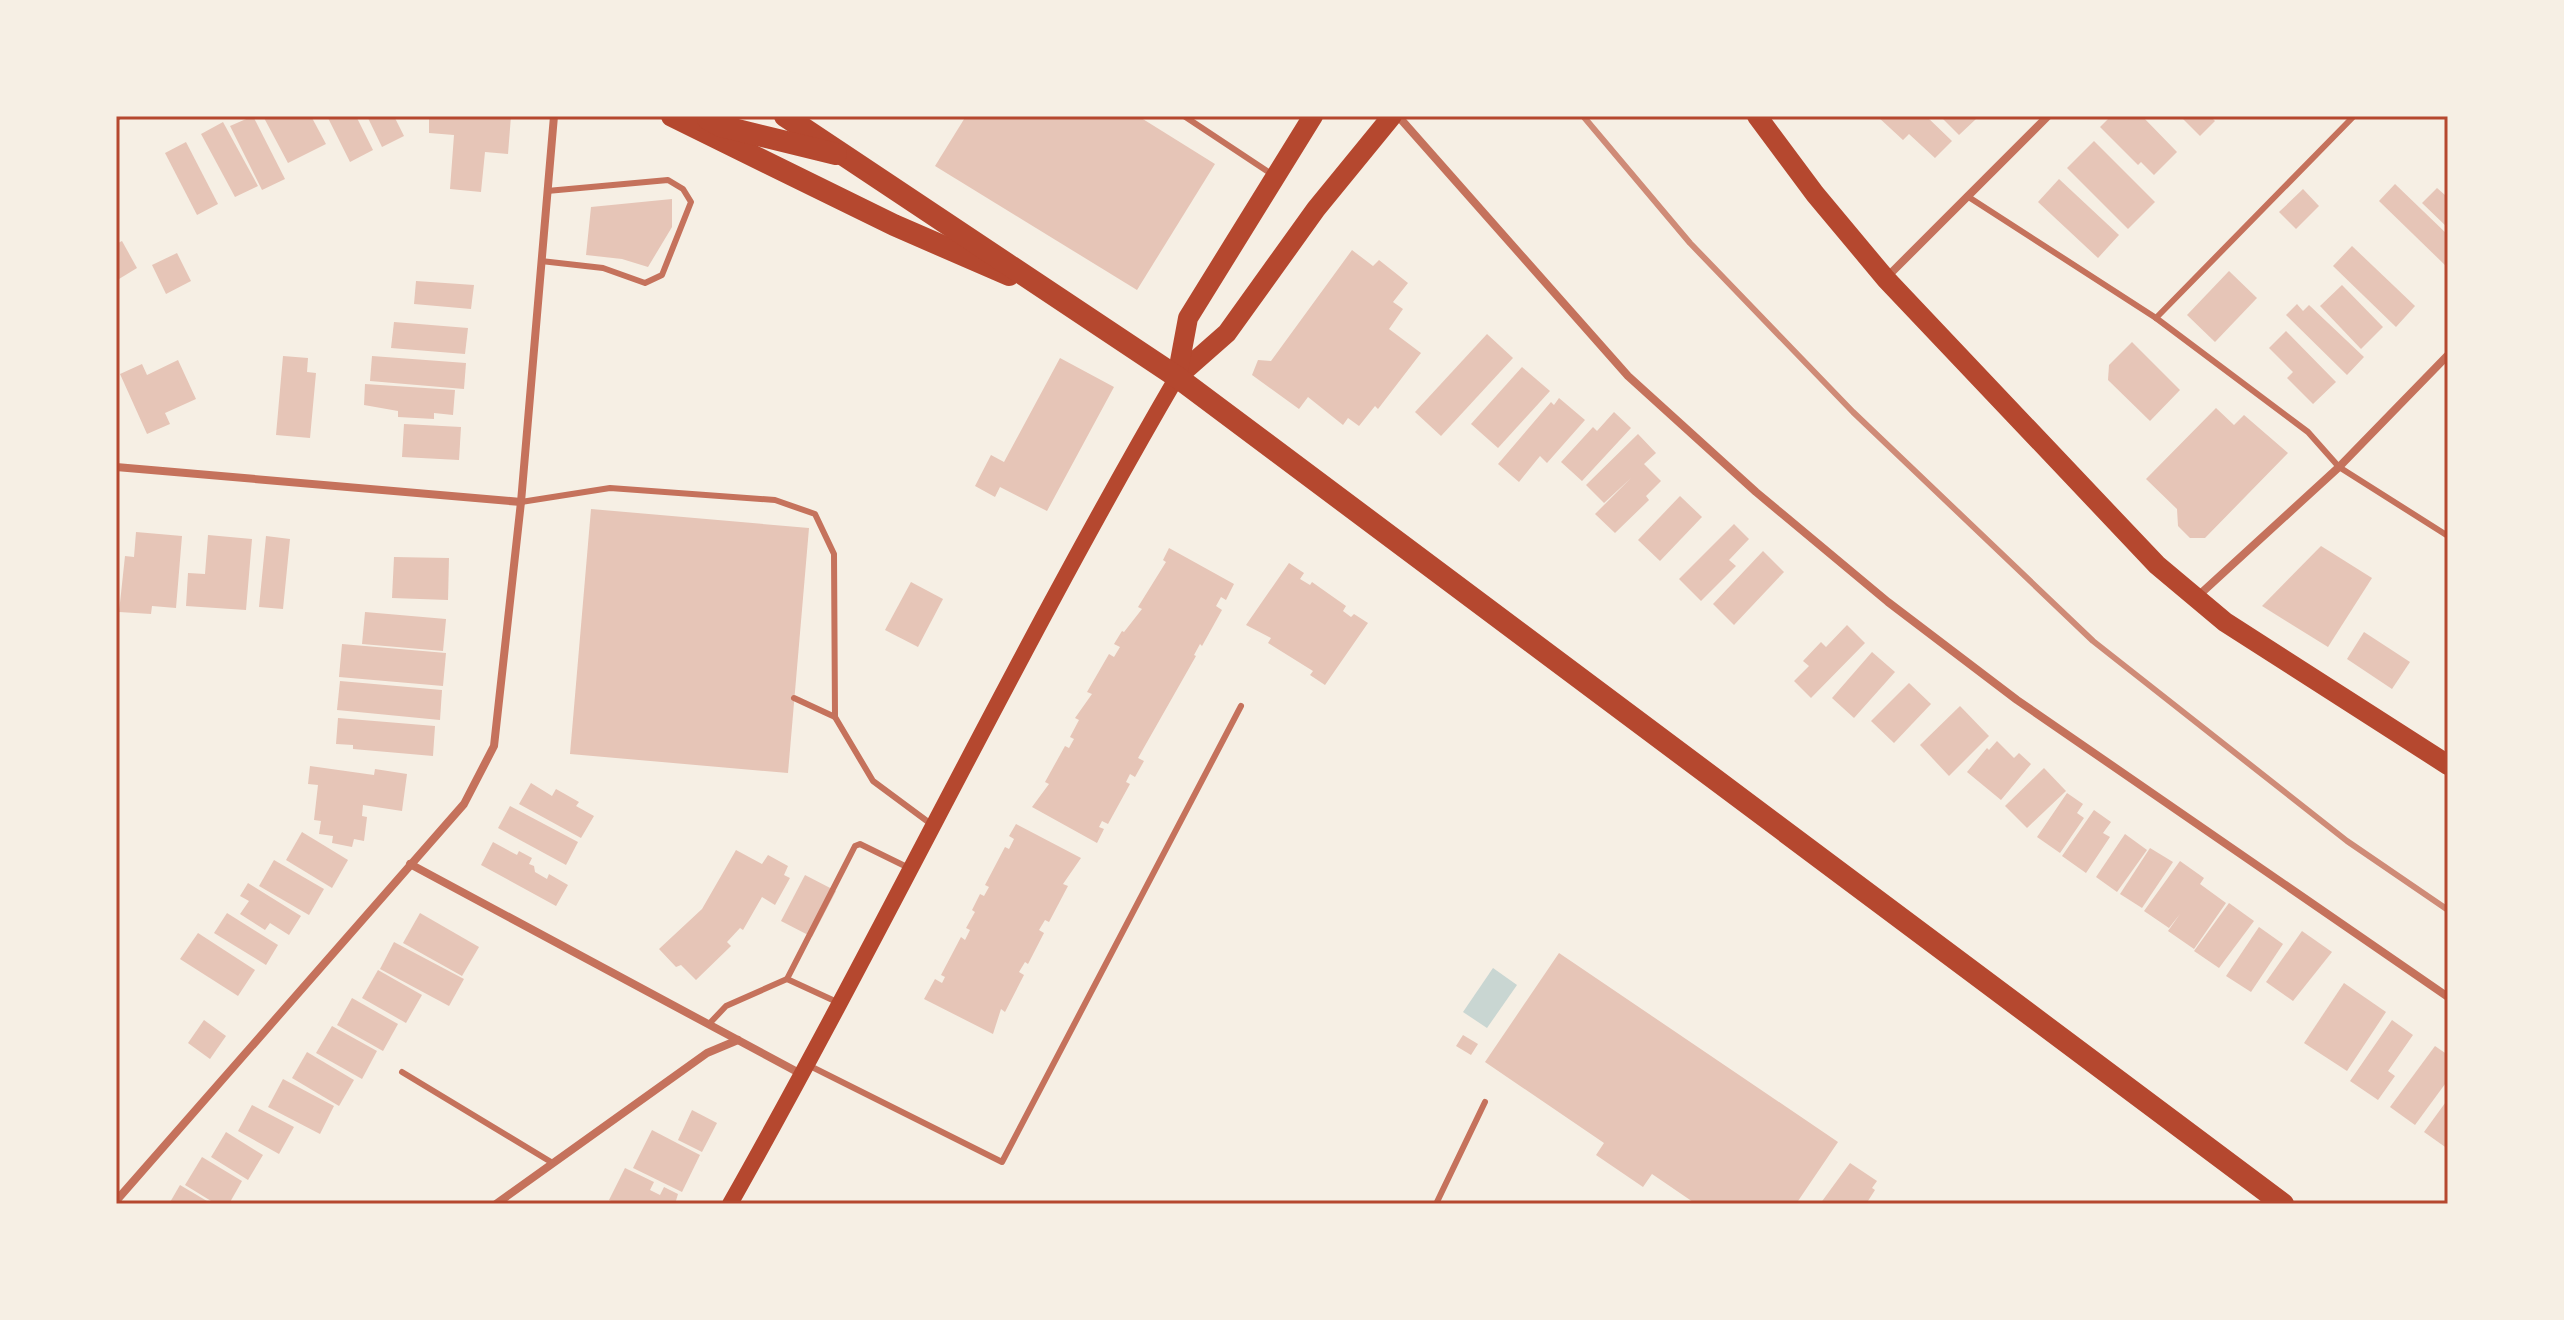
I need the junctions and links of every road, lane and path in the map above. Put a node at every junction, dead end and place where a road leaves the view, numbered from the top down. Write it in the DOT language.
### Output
graph roads {
  1 [pos="554,116"];
  2 [pos="672,116"];
  3 [pos="702,116"];
  4 [pos="785,116"];
  5 [pos="1184,116"];
  6 [pos="1313,116"];
  7 [pos="1392,116"];
  8 [pos="1398,116"];
  9 [pos="1757,116"];
  10 [pos="2048,116"];
  11 [pos="2354,116"];
  12 [pos="849,157"];
  13 [pos="1276,177"];
  14 [pos="547,191"];
  15 [pos="1967,196"];
  16 [pos="541,261"];
  17 [pos="1886,279"];
  18 [pos="1065,300"];
  19 [pos="2156,318"];
  20 [pos="2448,355"];
  21 [pos="1177,377"];
  22 [pos="116,467"];
  23 [pos="2339,467"];
  24 [pos="521,502"];
  25 [pos="2448,536"];
  26 [pos="2196,599"];
  27 [pos="794,698"];
  28 [pos="1241,706"];
  29 [pos="835,717"];
  30 [pos="2448,765"];
  31 [pos="931,824"];
  32 [pos="410,864"];
  33 [pos="909,868"];
  34 [pos="787,979"];
  35 [pos="2448,997"];
  36 [pos="840,1004"];
  37 [pos="709,1024"];
  38 [pos="738,1040"];
  39 [pos="806,1070"];
  40 [pos="402,1072"];
  41 [pos="1485,1102"];
  42 [pos="551,1162"];
  43 [pos="116,1201"];
  44 [pos="496,1204"];
  45 [pos="730,1204"];
  46 [pos="1436,1204"];
  47 [pos="2283,1204"];
  1 -- 14 [label="street"];
  2 -- 18 [label="highway"];
  3 -- 12 [label="highway"];
  4 -- 12 [label="highway"];
  5 -- 13 [label="lane"];
  6 -- 13 [label="main road"];
  7 -- 21 [label="main road"];
  8 -- 35 [label="street"];
  9 -- 17 [label="main road"];
  10 -- 15 [label="street"];
  11 -- 19 [label="lane"];
  12 -- 18 [label="highway"];
  13 -- 21 [label="main road"];
  14 -- 16 [label="street"];
  14 -- 16 [label="lane"];
  15 -- 17 [label="street"];
  15 -- 19 [label="lane"];
  16 -- 24 [label="street"];
  17 -- 26 [label="main road"];
  18 -- 21 [label="highway"];
  19 -- 23 [label="lane"];
  20 -- 23 [label="street"];
  21 -- 31 [label="main road"];
  21 -- 47 [label="highway"];
  22 -- 24 [label="street"];
  23 -- 25 [label="lane"];
  23 -- 26 [label="street"];
  24 -- 29 [label="lane"];
  24 -- 32 [label="street"];
  26 -- 30 [label="main road"];
  27 -- 29 [label="lane"];
  28 -- 39 [label="lane"];
  29 -- 31 [label="lane"];
  31 -- 33 [label="main road"];
  32 -- 37 [label="street"];
  32 -- 43 [label="street"];
  33 -- 34 [label="lane"];
  33 -- 36 [label="main road"];
  34 -- 36 [label="lane"];
  34 -- 37 [label="lane"];
  36 -- 39 [label="main road"];
  37 -- 38 [label="street"];
  38 -- 39 [label="street"];
  38 -- 42 [label="street"];
  39 -- 45 [label="main road"];
  40 -- 42 [label="lane"];
  41 -- 46 [label="lane"];
  42 -- 44 [label="street"];
}
